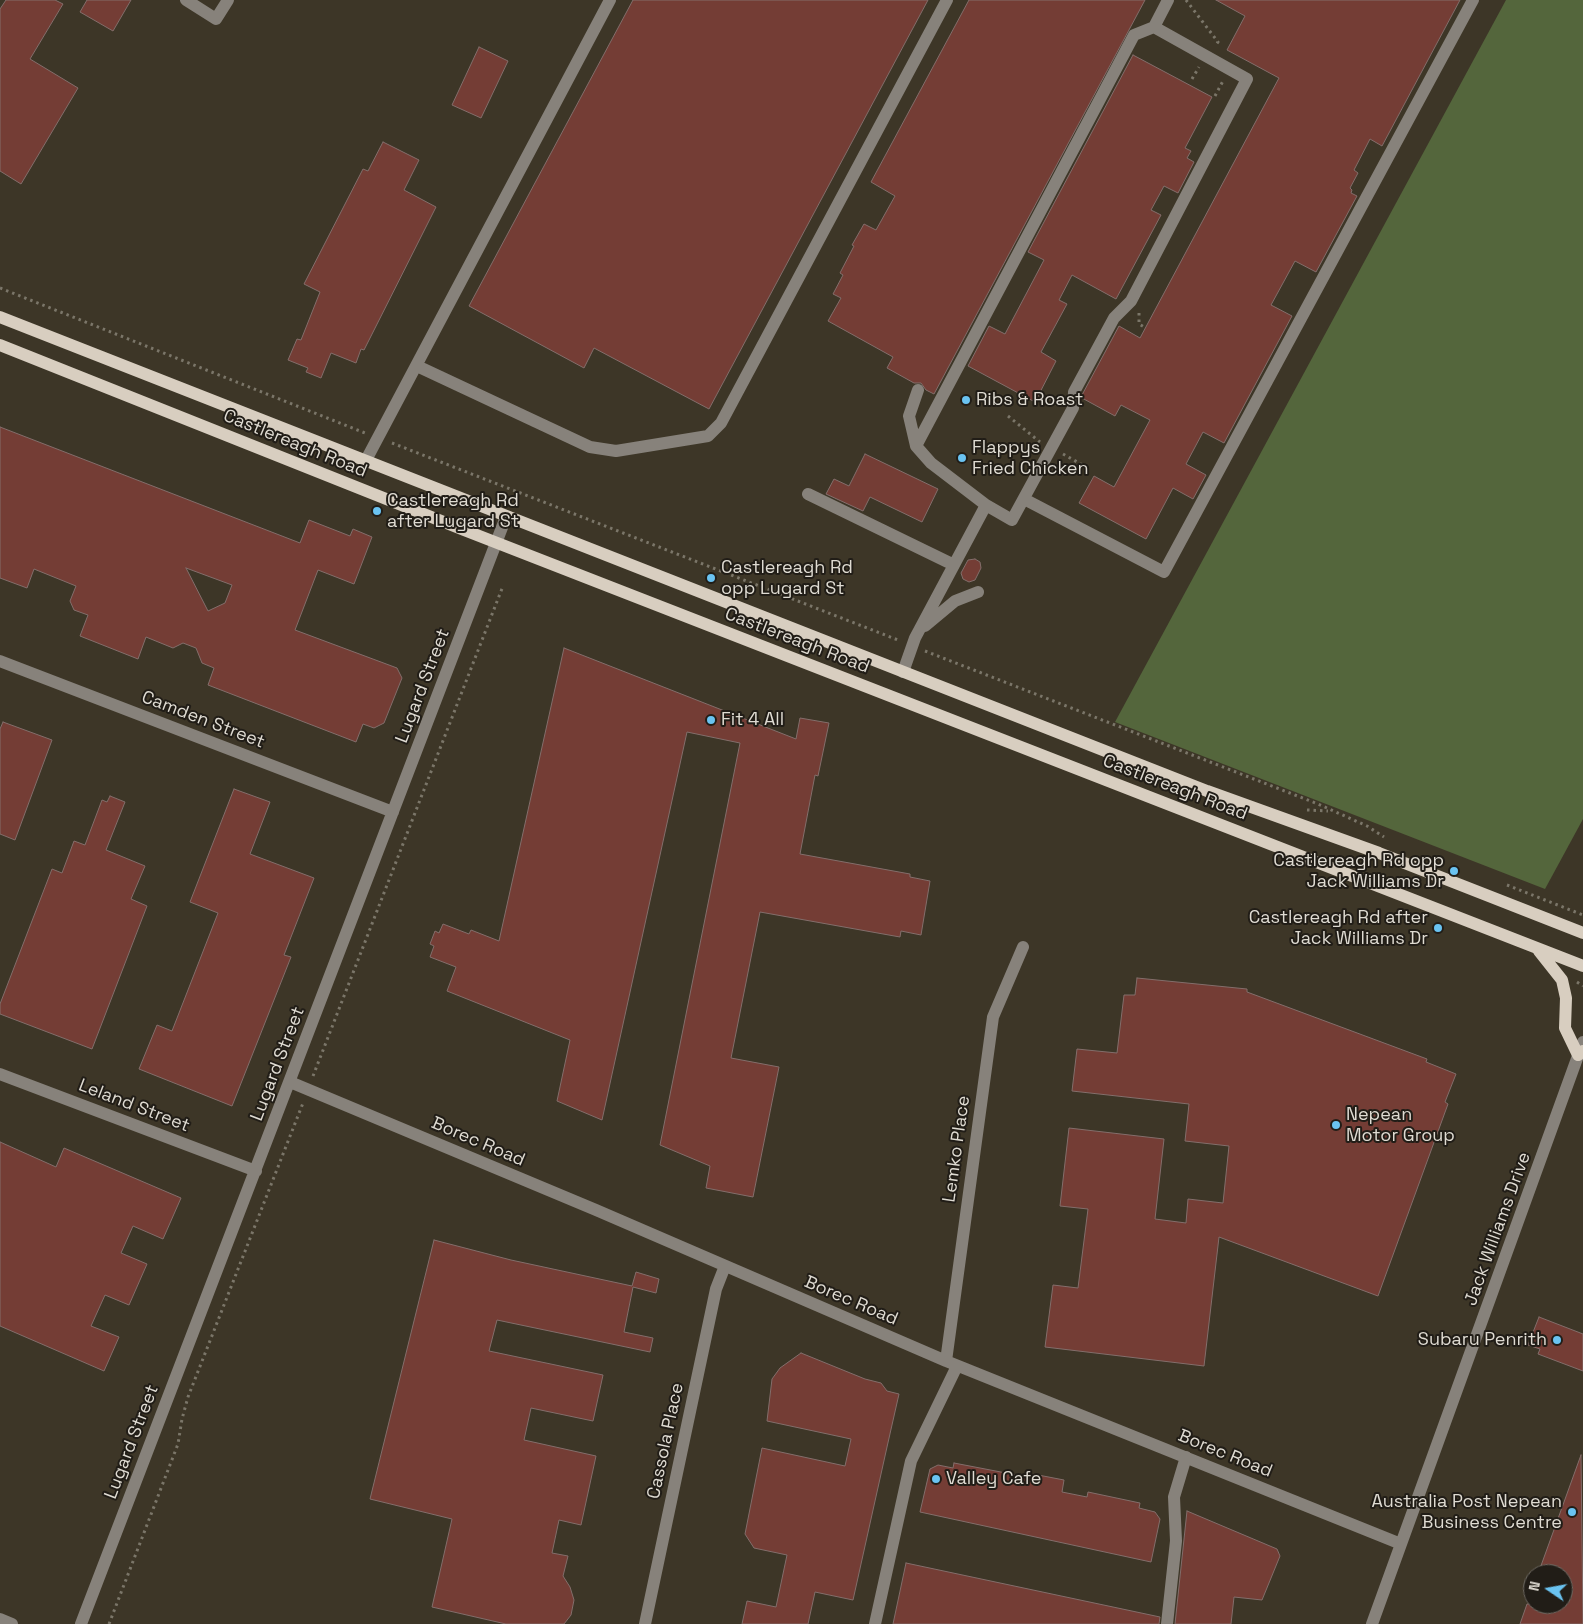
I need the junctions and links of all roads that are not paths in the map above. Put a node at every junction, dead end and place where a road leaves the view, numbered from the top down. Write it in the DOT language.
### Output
graph roads {
  1 [pos="186,0"];
  2 [pos="228,0"];
  3 [pos="610,0"];
  4 [pos="948,0"];
  5 [pos="1168,0"];
  6 [pos="1473,0"];
  7 [pos="1154,27"];
  8 [pos="0,317"];
  9 [pos="0,345"];
  10 [pos="416,366"];
  11 [pos="918,390"];
  12 [pos="916,446"];
  13 [pos="365,462"];
  14 [pos="808,494"];
  15 [pos="1024,499"];
  16 [pos="986,506"];
  17 [pos="506,517"];
  18 [pos="496,543"];
  19 [pos="954,565"];
  20 [pos="978,592"];
  21 [pos="920,630"];
  22 [pos="0,661"];
  23 [pos="903,672"];
  24 [pos="393,812"];
  25 [pos="1583,933"];
  26 [pos="1023,946"];
  27 [pos="1538,949"];
  28 [pos="1583,966"];
  29 [pos="1583,1042"];
  30 [pos="1581,1053"];
  31 [pos="0,1074"];
  32 [pos="290,1082"];
  33 [pos="256,1171"];
  34 [pos="725,1266"];
  35 [pos="952,1363"];
  36 [pos="1186,1457"];
  37 [pos="1401,1544"];
  38 [pos="0,1619"];
  39 [pos="12,1624"];
  40 [pos="81,1624"];
  41 [pos="645,1624"];
  42 [pos="875,1624"];
  43 [pos="1167,1624"];
  44 [pos="1372,1624"];
  1 -- 2 [label="street"];
  3 -- 10 [label="street"];
  4 -- 10 [label="street"];
  5 -- 7 [label="street"];
  6 -- 15 [label="street"];
  7 -- 12 [label="street"];
  7 -- 15 [label="street"];
  8 -- 13 [label="main road, Castlereagh Road"];
  9 -- 18 [label="main road, Castlereagh Road"];
  10 -- 13 [label="street"];
  11 -- 12 [label="street"];
  12 -- 16 [label="street"];
  13 -- 17 [label="main road, Castlereagh Road"];
  14 -- 19 [label="street"];
  15 -- 16 [label="street"];
  16 -- 19 [label="street"];
  17 -- 18 [label="street, Lugard Street"];
  17 -- 23 [label="main road, Castlereagh Road"];
  18 -- 24 [label="street, Lugard Street"];
  18 -- 27 [label="main road, Castlereagh Road"];
  19 -- 21 [label="street"];
  20 -- 21 [label="street"];
  21 -- 23 [label="street"];
  22 -- 24 [label="street, Camden Street"];
  23 -- 25 [label="main road, Castlereagh Road"];
  24 -- 32 [label="street, Lugard Street"];
  26 -- 35 [label="street, Lemko Place"];
  27 -- 28 [label="main road, Castlereagh Road"];
  27 -- 30 [label="main road"];
  29 -- 30 [label="street, Jack Williams Drive"];
  30 -- 37 [label="street, Jack Williams Drive"];
  31 -- 33 [label="street, Leland Street"];
  32 -- 33 [label="street, Lugard Street"];
  32 -- 34 [label="street, Borec Road"];
  33 -- 40 [label="street, Lugard Street"];
  34 -- 35 [label="street, Borec Road"];
  34 -- 41 [label="street, Cassola Place"];
  35 -- 36 [label="street, Borec Road"];
  35 -- 42 [label="street, Lemko Place"];
  36 -- 37 [label="street, Borec Road"];
  36 -- 43 [label="street"];
  37 -- 44 [label="street, Jack Williams Drive"];
  38 -- 39 [label="street"];
}
